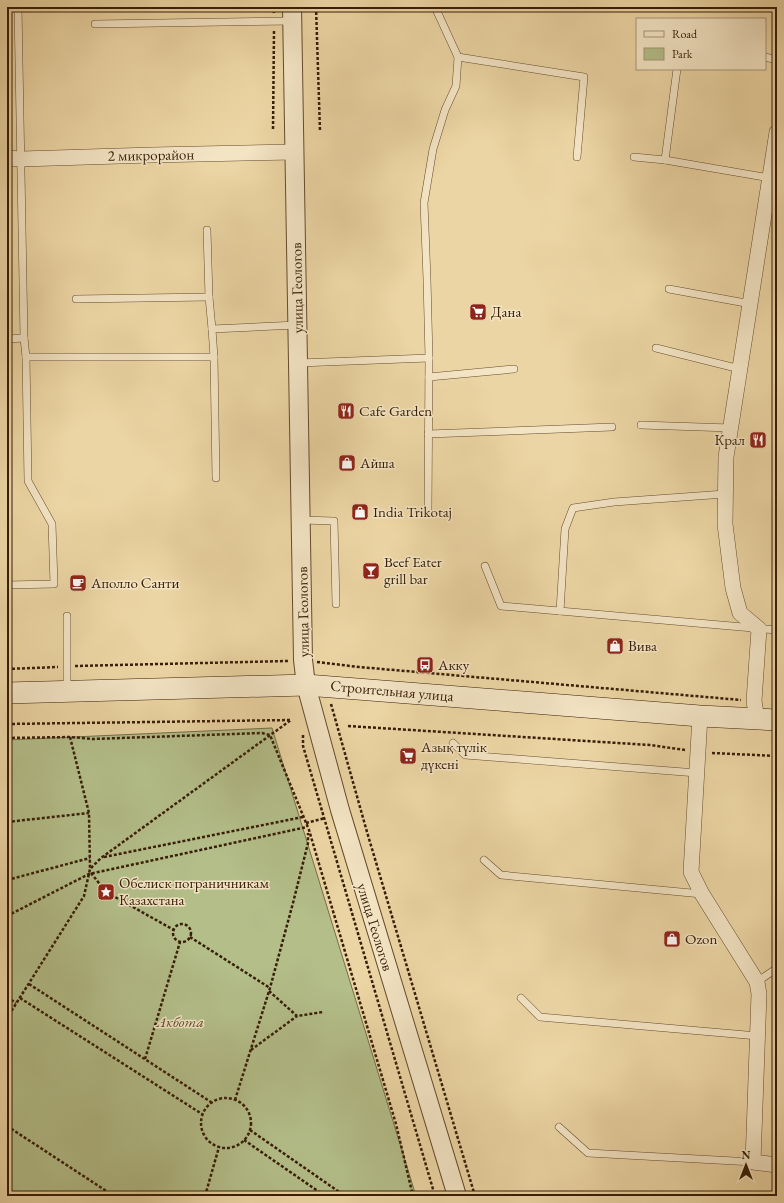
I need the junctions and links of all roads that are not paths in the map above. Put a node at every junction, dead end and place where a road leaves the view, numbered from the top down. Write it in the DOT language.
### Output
graph roads {
  1 [pos="18,7"];
  2 [pos="435,7"];
  3 [pos="292,14"];
  4 [pos="95,24"];
  5 [pos="458,56"];
  6 [pos="766,57"];
  7 [pos="777,60"];
  8 [pos="677,70"];
  9 [pos="777,132"];
  10 [pos="295,152"];
  11 [pos="634,157"];
  12 [pos="576,158"];
  13 [pos="14,159"];
  14 [pos="665,160"];
  15 [pos="770,178"];
  16 [pos="208,230"];
  17 [pos="669,288"];
  18 [pos="209,297"];
  19 [pos="76,299"];
  20 [pos="751,304"];
  21 [pos="298,325"];
  22 [pos="212,329"];
  23 [pos="7,338"];
  24 [pos="24,338"];
  25 [pos="656,348"];
  26 [pos="26,357"];
  27 [pos="214,357"];
  28 [pos="429,358"];
  29 [pos="298,362"];
  30 [pos="514,369"];
  31 [pos="740,369"];
  32 [pos="429,377"];
  33 [pos="641,425"];
  34 [pos="612,427"];
  35 [pos="730,428"];
  36 [pos="428,434"];
  37 [pos="216,478"];
  38 [pos="725,494"];
  39 [pos="428,510"];
  40 [pos="301,520"];
  41 [pos="486,566"];
  42 [pos="7,585"];
  43 [pos="336,604"];
  44 [pos="560,611"];
  45 [pos="67,616"];
  46 [pos="759,629"];
  47 [pos="777,630"];
  48 [pos="316,686"];
  49 [pos="67,691"];
  50 [pos="7,693"];
  51 [pos="763,714"];
  52 [pos="700,716"];
  53 [pos="453,743"];
  54 [pos="697,773"];
  55 [pos="484,860"];
  56 [pos="702,894"];
  57 [pos="777,968"];
  58 [pos="757,982"];
  59 [pos="521,998"];
  60 [pos="758,1036"];
  61 [pos="558,1127"];
  62 [pos="753,1162"];
  63 [pos="777,1165"];
  64 [pos="457,1196"];
  1 -- 13 [label="lane"];
  2 -- 5 [label="lane"];
  3 -- 4 [label="lane"];
  3 -- 10 [label="street, улица Геологов"];
  5 -- 12 [label="lane"];
  5 -- 28 [label="lane"];
  6 -- 7 [label="lane"];
  8 -- 14 [label="lane"];
  9 -- 15 [label="street"];
  10 -- 13 [label="street, 2 микрорайон"];
  10 -- 21 [label="street, улица Геологов"];
  11 -- 14 [label="lane"];
  13 -- 24 [label="lane"];
  14 -- 15 [label="lane"];
  15 -- 20 [label="street"];
  16 -- 18 [label="lane"];
  17 -- 20 [label="lane"];
  18 -- 19 [label="lane"];
  18 -- 22 [label="lane"];
  20 -- 31 [label="street"];
  21 -- 22 [label="lane"];
  21 -- 29 [label="street, улица Геологов"];
  22 -- 27 [label="lane"];
  23 -- 24 [label="lane"];
  24 -- 26 [label="lane"];
  25 -- 31 [label="lane"];
  26 -- 27 [label="lane"];
  26 -- 42 [label="lane"];
  27 -- 37 [label="lane"];
  28 -- 29 [label="lane"];
  28 -- 32 [label="lane"];
  29 -- 40 [label="street, улица Геологов"];
  30 -- 32 [label="lane"];
  31 -- 35 [label="street"];
  32 -- 36 [label="lane"];
  33 -- 35 [label="lane"];
  34 -- 36 [label="lane"];
  35 -- 38 [label="street"];
  36 -- 39 [label="lane"];
  38 -- 44 [label="lane"];
  38 -- 46 [label="street"];
  40 -- 43 [label="lane"];
  40 -- 48 [label="street, улица Геологов"];
  41 -- 44 [label="lane"];
  44 -- 46 [label="lane"];
  45 -- 49 [label="lane"];
  46 -- 47 [label="lane"];
  46 -- 51 [label="street"];
  48 -- 49 [label="main road, Строительная улица"];
  48 -- 52 [label="main road, Строительная улица"];
  48 -- 64 [label="street, улица Геологов"];
  49 -- 50 [label="main road, Строительная улица"];
  51 -- 52 [label="main road, Строительная улица"];
  52 -- 54 [label="street"];
  53 -- 54 [label="lane"];
  54 -- 56 [label="street"];
  55 -- 56 [label="lane"];
  56 -- 58 [label="street"];
  57 -- 58 [label="lane"];
  58 -- 60 [label="street"];
  59 -- 60 [label="lane"];
  60 -- 62 [label="street"];
  61 -- 62 [label="lane"];
  62 -- 63 [label="street"];
}
